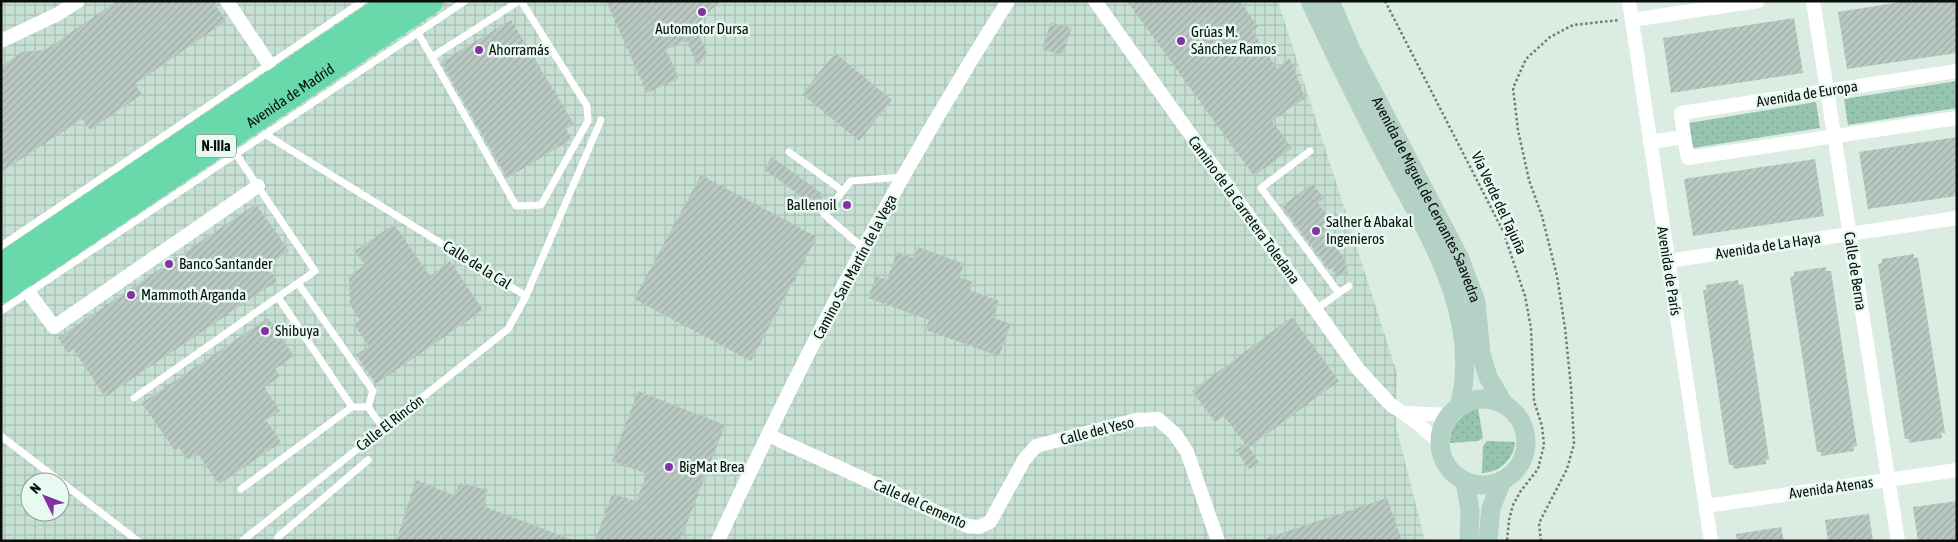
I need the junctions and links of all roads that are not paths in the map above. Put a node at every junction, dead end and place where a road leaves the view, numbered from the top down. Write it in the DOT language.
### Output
graph roads {
  1 [pos="78,1"];
  2 [pos="227,1"];
  3 [pos="363,1"];
  4 [pos="394,1"];
  5 [pos="431,1"];
  6 [pos="465,1"];
  7 [pos="520,1"];
  8 [pos="1008,1"];
  9 [pos="1095,1"];
  10 [pos="1310,1"];
  11 [pos="1330,1"];
  12 [pos="1629,1"];
  13 [pos="1758,1"];
  14 [pos="1814,1"];
  15 [pos="1632,20"];
  16 [pos="418,33"];
  17 [pos="1,40"];
  18 [pos="432,57"];
  19 [pos="269,64"];
  20 [pos="1957,71"];
  21 [pos="1827,91"];
  22 [pos="1957,118"];
  23 [pos="601,120"];
  24 [pos="266,134"];
  25 [pos="1834,136"];
  26 [pos="1684,137"];
  27 [pos="1650,142"];
  28 [pos="1310,151"];
  29 [pos="789,152"];
  30 [pos="236,154"];
  31 [pos="903,177"];
  32 [pos="258,186"];
  33 [pos="843,191"];
  34 [pos="1957,218"];
  35 [pos="1850,234"];
  36 [pos="1,246"];
  37 [pos="864,249"];
  38 [pos="1668,261"];
  39 [pos="1,266"];
  40 [pos="298,283"];
  41 [pos="1349,286"];
  42 [pos="1,291"];
  43 [pos="29,293"];
  44 [pos="1339,294"];
  45 [pos="526,296"];
  46 [pos="278,297"];
  47 [pos="1315,310"];
  48 [pos="1,311"];
  49 [pos="134,398"];
  50 [pos="1504,404"];
  51 [pos="352,407"];
  52 [pos="368,407"];
  53 [pos="1454,411"];
  54 [pos="1401,412"];
  55 [pos="383,428"];
  56 [pos="768,435"];
  57 [pos="1,436"];
  58 [pos="1440,443"];
  59 [pos="1036,446"];
  60 [pos="368,460"];
  61 [pos="1957,470"];
  62 [pos="1888,480"];
  63 [pos="1502,481"];
  64 [pos="1465,482"];
  65 [pos="241,489"];
  66 [pos="1706,506"];
  67 [pos="138,541"];
  68 [pos="242,541"];
  69 [pos="277,541"];
  70 [pos="718,541"];
  71 [pos="1218,541"];
  72 [pos="1469,541"];
  73 [pos="1488,541"];
  74 [pos="1711,541"];
  75 [pos="1898,541"];
  1 -- 17 [label="street"];
  2 -- 19 [label="street"];
  3 -- 19 [label="lane"];
  4 -- 39 [label="highway, Avenida de Madrid / N-IIIa"];
  5 -- 42 [label="highway, Avenida de Madrid / N-IIIa"];
  6 -- 16 [label="lane"];
  7 -- 18 [label="lane"];
  7 -- 18 [label="lane"];
  8 -- 31 [label="street, Camino San Martín de la Vega"];
  9 -- 47 [label="street, Camino de la Carretera Toledana"];
  10 -- 53 [label="main road, Avenida de Miguel de Cervantes Saavedra"];
  11 -- 50 [label="main road, Avenida de Miguel de Cervantes Saavedra"];
  12 -- 15 [label="street, Avenida de París"];
  13 -- 15 [label="street"];
  14 -- 21 [label="street, Calle de Berna"];
  15 -- 27 [label="street, Avenida de París"];
  16 -- 18 [label="lane"];
  16 -- 24 [label="lane"];
  19 -- 36 [label="lane"];
  20 -- 21 [label="street, Avenida de Europa"];
  21 -- 25 [label="street, Calle de Berna"];
  21 -- 26 [label="street, Avenida de Europa"];
  22 -- 25 [label="street, Avenida de Europa"];
  23 -- 45 [label="lane, Calle de la Cal"];
  24 -- 30 [label="lane"];
  24 -- 45 [label="lane, Calle de la Cal"];
  25 -- 26 [label="street, Avenida de Europa"];
  25 -- 35 [label="street, Calle de Berna"];
  26 -- 27 [label="street"];
  27 -- 38 [label="street, Avenida de París"];
  28 -- 44 [label="lane"];
  29 -- 33 [label="lane"];
  30 -- 32 [label="lane"];
  30 -- 43 [label="lane"];
  31 -- 33 [label="lane"];
  31 -- 37 [label="street, Camino San Martín de la Vega"];
  32 -- 40 [label="lane"];
  32 -- 43 [label="street"];
  33 -- 37 [label="lane"];
  34 -- 35 [label="street, Avenida de La Haya"];
  35 -- 38 [label="street, Avenida de La Haya"];
  35 -- 62 [label="street, Calle de Berna"];
  37 -- 56 [label="street, Camino San Martín de la Vega"];
  38 -- 66 [label="street, Avenida de París"];
  40 -- 46 [label="lane"];
  40 -- 52 [label="lane"];
  41 -- 44 [label="lane"];
  43 -- 48 [label="lane"];
  44 -- 47 [label="lane"];
  45 -- 55 [label="lane, Calle El Rincón"];
  46 -- 49 [label="lane"];
  46 -- 51 [label="lane"];
  47 -- 54 [label="street, Camino de la Carretera Toledana"];
  50 -- 53 [label="main road"];
  50 -- 63 [label="main road"];
  51 -- 52 [label="lane"];
  51 -- 65 [label="lane"];
  52 -- 55 [label="lane"];
  53 -- 54 [label="street"];
  53 -- 58 [label="main road"];
  54 -- 58 [label="street, Camino de la Carretera Toledana"];
  55 -- 68 [label="lane, Calle El Rincón"];
  56 -- 59 [label="street, Calle del Cemento"];
  56 -- 70 [label="street, Camino San Martín de la Vega"];
  57 -- 67 [label="lane"];
  58 -- 64 [label="main road"];
  59 -- 71 [label="street, Calle del Yeso"];
  60 -- 69 [label="lane"];
  61 -- 62 [label="street, Avenida Atenas"];
  62 -- 66 [label="street, Avenida Atenas"];
  62 -- 75 [label="street, Calle de Berna"];
  63 -- 64 [label="main road"];
  63 -- 73 [label="main road"];
  64 -- 72 [label="main road"];
  66 -- 74 [label="street, Avenida de París"];
}
